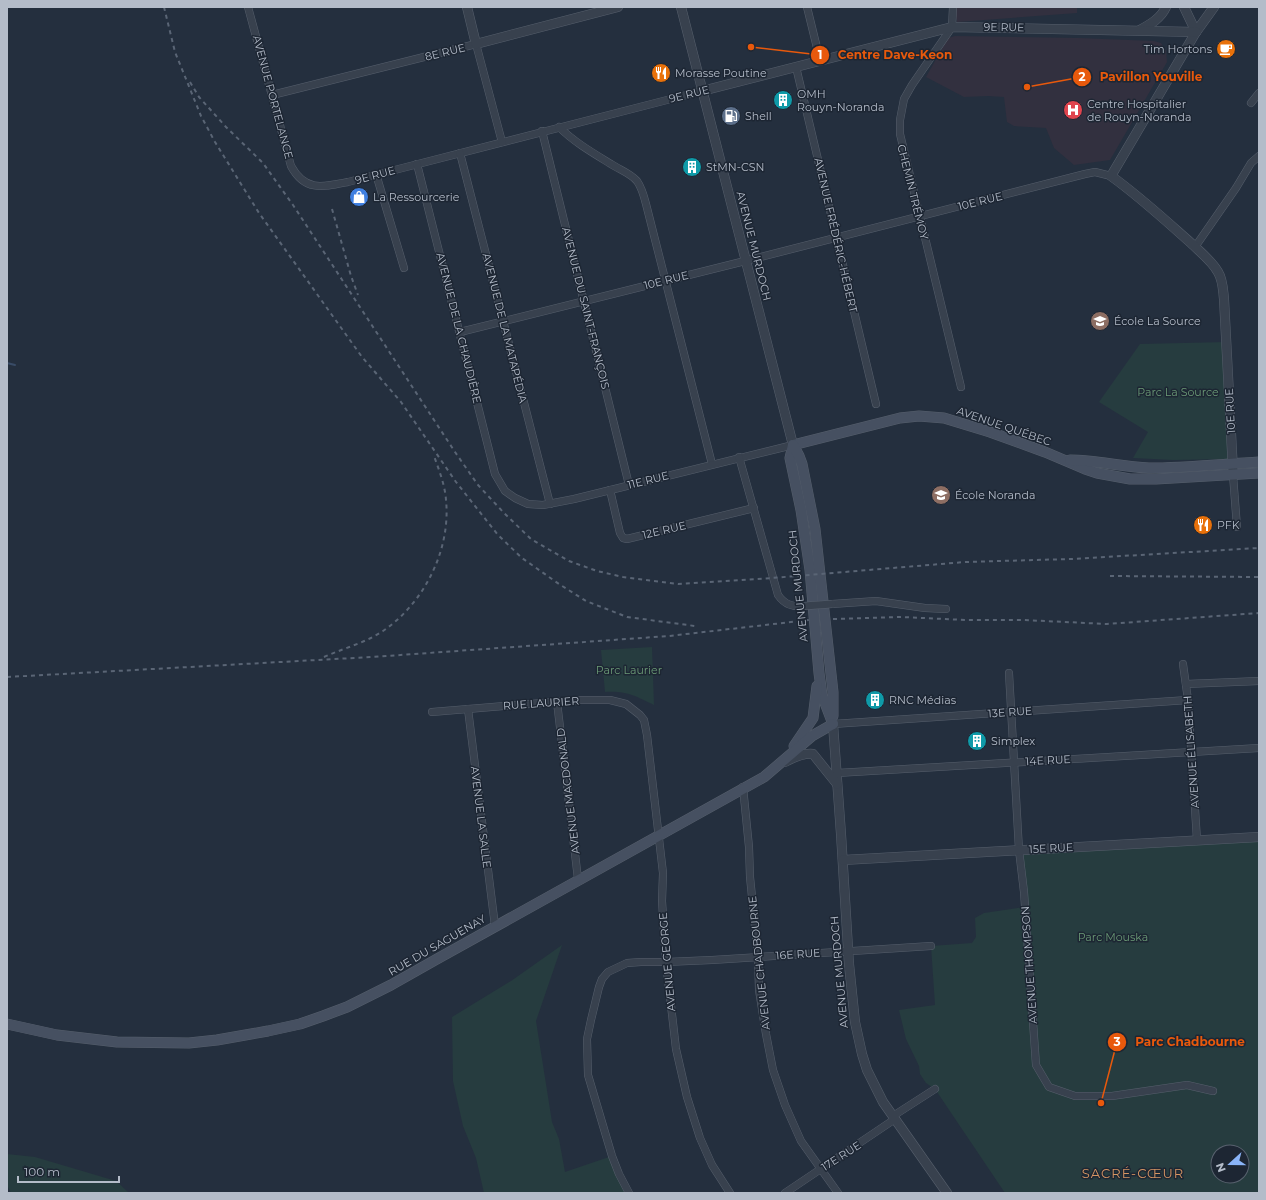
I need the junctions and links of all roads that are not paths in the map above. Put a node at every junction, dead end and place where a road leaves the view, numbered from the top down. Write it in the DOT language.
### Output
graph roads {
  1 [pos="248,7"];
  2 [pos="467,7"];
  3 [pos="618,7"];
  4 [pos="681,7"];
  5 [pos="807,7"];
  6 [pos="953,7"];
  7 [pos="1166,7"];
  8 [pos="1184,7"];
  9 [pos="1214,7"];
  10 [pos="952,26"];
  11 [pos="1140,30"];
  12 [pos="1196,32"];
  13 [pos="476,44"];
  14 [pos="820,60"];
  15 [pos="796,66"];
  16 [pos="702,91"];
  17 [pos="1259,93"];
  18 [pos="272,95"];
  19 [pos="1251,104"];
  20 [pos="558,127"];
  21 [pos="542,131"];
  22 [pos="502,142"];
  23 [pos="460,153"];
  24 [pos="1259,156"];
  25 [pos="417,164"];
  26 [pos="376,174"];
  27 [pos="1111,176"];
  28 [pos="305,183"];
  29 [pos="919,216"];
  30 [pos="836,237"];
  31 [pos="1195,247"];
  32 [pos="745,261"];
  33 [pos="404,268"];
  34 [pos="666,280"];
  35 [pos="584,301"];
  36 [pos="503,321"];
  37 [pos="460,332"];
  38 [pos="961,387"];
  39 [pos="876,404"];
  40 [pos="793,445"];
  41 [pos="739,457"];
  42 [pos="1067,460"];
  43 [pos="1259,462"];
  44 [pos="712,464"];
  45 [pos="1233,464"];
  46 [pos="1259,473"];
  47 [pos="1234,475"];
  48 [pos="629,485"];
  49 [pos="610,490"];
  50 [pos="505,491"];
  51 [pos="550,504"];
  52 [pos="754,508"];
  53 [pos="1237,527"];
  54 [pos="946,609"];
  55 [pos="818,664"];
  56 [pos="1183,664"];
  57 [pos="1009,673"];
  58 [pos="1259,680"];
  59 [pos="1186,684"];
  60 [pos="1188,700"];
  61 [pos="557,702"];
  62 [pos="468,709"];
  63 [pos="432,712"];
  64 [pos="1011,712"];
  65 [pos="644,720"];
  66 [pos="833,724"];
  67 [pos="1259,748"];
  68 [pos="1191,752"];
  69 [pos="1014,762"];
  70 [pos="777,766"];
  71 [pos="837,772"];
  72 [pos="837,784"];
  73 [pos="743,787"];
  74 [pos="658,834"];
  75 [pos="1259,837"];
  76 [pos="1196,840"];
  77 [pos="1019,850"];
  78 [pos="843,860"];
  79 [pos="578,879"];
  80 [pos="495,926"];
  81 [pos="931,946"];
  82 [pos="848,951"];
  83 [pos="758,956"];
  84 [pos="666,962"];
  85 [pos="7,1024"];
  86 [pos="935,1089"];
  87 [pos="1213,1091"];
  88 [pos="894,1118"];
  89 [pos="821,1169"];
  90 [pos="629,1193"];
  91 [pos="730,1193"];
  92 [pos="786,1193"];
  93 [pos="838,1193"];
  94 [pos="947,1193"];
  1 -- 18 [label="street, AVENUE PORTELANCE"];
  2 -- 13 [label="street"];
  3 -- 13 [label="street, 8E RUE"];
  4 -- 16 [label="street, AVENUE MURDOCH"];
  5 -- 14 [label="street"];
  6 -- 10 [label="street"];
  7 -- 11 [label="street"];
  8 -- 12 [label="street"];
  9 -- 12 [label="street"];
  10 -- 11 [label="street, 9E RUE"];
  10 -- 14 [label="street, 9E RUE"];
  10 -- 29 [label="street, CHEMIN TRÉMOY"];
  11 -- 12 [label="street, 9E RUE"];
  12 -- 27 [label="street"];
  13 -- 18 [label="street, 8E RUE"];
  13 -- 22 [label="street"];
  14 -- 15 [label="street, 9E RUE"];
  15 -- 16 [label="street, 9E RUE"];
  15 -- 30 [label="street, AVENUE FRÉDÉRIC-HÉBERT"];
  16 -- 20 [label="street, 9E RUE"];
  16 -- 32 [label="street, AVENUE MURDOCH"];
  17 -- 19 [label="street"];
  18 -- 28 [label="street, AVENUE PORTELANCE"];
  20 -- 21 [label="street, 9E RUE"];
  20 -- 34 [label="street"];
  21 -- 22 [label="street, 9E RUE"];
  21 -- 35 [label="street, AVENUE DU SAINT-FRANÇOIS"];
  22 -- 23 [label="street, 9E RUE"];
  23 -- 25 [label="street, 9E RUE"];
  23 -- 36 [label="street, AVENUE DE LA MATAPÉDIA"];
  24 -- 31 [label="street"];
  25 -- 26 [label="street, 9E RUE"];
  25 -- 37 [label="street, AVENUE DE LA CHAUDIÈRE"];
  26 -- 28 [label="street, 9E RUE"];
  26 -- 33 [label="street"];
  27 -- 29 [label="street, 10E RUE"];
  27 -- 31 [label="street, 10E RUE"];
  29 -- 30 [label="street, 10E RUE"];
  29 -- 38 [label="street, CHEMIN TRÉMOY"];
  30 -- 32 [label="street, 10E RUE"];
  30 -- 39 [label="street, AVENUE FRÉDÉRIC-HÉBERT"];
  31 -- 45 [label="street, 10E RUE"];
  32 -- 34 [label="street, 10E RUE"];
  32 -- 40 [label="street, AVENUE MURDOCH"];
  34 -- 35 [label="street, 10E RUE"];
  34 -- 44 [label="street"];
  35 -- 36 [label="street, 10E RUE"];
  35 -- 48 [label="street, AVENUE DU SAINT-FRANÇOIS"];
  36 -- 37 [label="street, 10E RUE"];
  36 -- 51 [label="street, AVENUE DE LA MATAPÉDIA"];
  37 -- 50 [label="street, AVENUE DE LA CHAUDIÈRE"];
  40 -- 41 [label="street, 11E RUE"];
  40 -- 42 [label="main road, AVENUE QUÉBEC"];
  40 -- 55 [label="main road, AVENUE MURDOCH"];
  40 -- 66 [label="main road, AVENUE MURDOCH"];
  41 -- 44 [label="street, 11E RUE"];
  41 -- 52 [label="street"];
  42 -- 45 [label="main road, AVENUE QUÉBEC"];
  42 -- 47 [label="main road, AVENUE QUÉBEC"];
  43 -- 45 [label="main road, AVENUE QUÉBEC"];
  44 -- 48 [label="street, 11E RUE"];
  45 -- 47 [label="street, 10E RUE"];
  46 -- 47 [label="main road, AVENUE QUÉBEC"];
  47 -- 53 [label="street, 10E RUE"];
  48 -- 49 [label="street, 11E RUE"];
  49 -- 51 [label="street, 11E RUE"];
  49 -- 52 [label="street, 12E RUE"];
  50 -- 51 [label="street, 11E RUE"];
  52 -- 54 [label="street, bridge"];
  55 -- 66 [label="main road, AVENUE MURDOCH"];
  55 -- 70 [label="main road"];
  56 -- 59 [label="street, AVENUE ÉLISABETH"];
  57 -- 64 [label="street, AVENUE THOMPSON"];
  58 -- 59 [label="street"];
  59 -- 60 [label="street, AVENUE ÉLISABETH"];
  60 -- 64 [label="street, 13E RUE"];
  60 -- 68 [label="street, AVENUE ÉLISABETH"];
  61 -- 62 [label="street, RUE LAURIER"];
  61 -- 65 [label="street, RUE LAURIER"];
  61 -- 79 [label="street, AVENUE MACDONALD"];
  62 -- 63 [label="street, RUE LAURIER"];
  62 -- 80 [label="street, AVENUE LA SALLE"];
  64 -- 66 [label="street, 13E RUE"];
  64 -- 69 [label="street, AVENUE THOMPSON"];
  65 -- 74 [label="street, AVENUE GEORGE"];
  66 -- 70 [label="main road, RUE DU SAGUENAY"];
  66 -- 71 [label="street, AVENUE MURDOCH"];
  67 -- 68 [label="street, 14E RUE"];
  68 -- 69 [label="street, 14E RUE"];
  68 -- 76 [label="street, AVENUE ÉLISABETH"];
  69 -- 71 [label="street, 14E RUE"];
  69 -- 77 [label="street, AVENUE THOMPSON"];
  70 -- 72 [label="street"];
  70 -- 73 [label="main road, RUE DU SAGUENAY"];
  71 -- 72 [label="street, AVENUE MURDOCH"];
  72 -- 78 [label="street, AVENUE MURDOCH"];
  73 -- 74 [label="main road, RUE DU SAGUENAY"];
  73 -- 83 [label="street, AVENUE CHADBOURNE"];
  74 -- 79 [label="main road, RUE DU SAGUENAY"];
  74 -- 84 [label="street, AVENUE GEORGE"];
  75 -- 76 [label="street, 15E RUE"];
  76 -- 77 [label="street, 15E RUE"];
  77 -- 78 [label="street, 15E RUE"];
  77 -- 87 [label="street, AVENUE THOMPSON"];
  78 -- 82 [label="street, AVENUE MURDOCH"];
  79 -- 80 [label="main road, RUE DU SAGUENAY"];
  80 -- 85 [label="main road, RUE DU SAGUENAY"];
  81 -- 82 [label="street, 16E RUE"];
  82 -- 83 [label="street, 16E RUE"];
  82 -- 88 [label="street, AVENUE MURDOCH"];
  83 -- 84 [label="street, 16E RUE"];
  83 -- 89 [label="street, AVENUE CHADBOURNE"];
  84 -- 90 [label="street, 16E RUE"];
  84 -- 91 [label="street, AVENUE GEORGE"];
  86 -- 88 [label="street, 17E RUE"];
  88 -- 89 [label="street, 17E RUE"];
  88 -- 94 [label="street, AVENUE MURDOCH"];
  89 -- 92 [label="street, 17E RUE"];
  89 -- 93 [label="street, AVENUE CHADBOURNE"];
}
